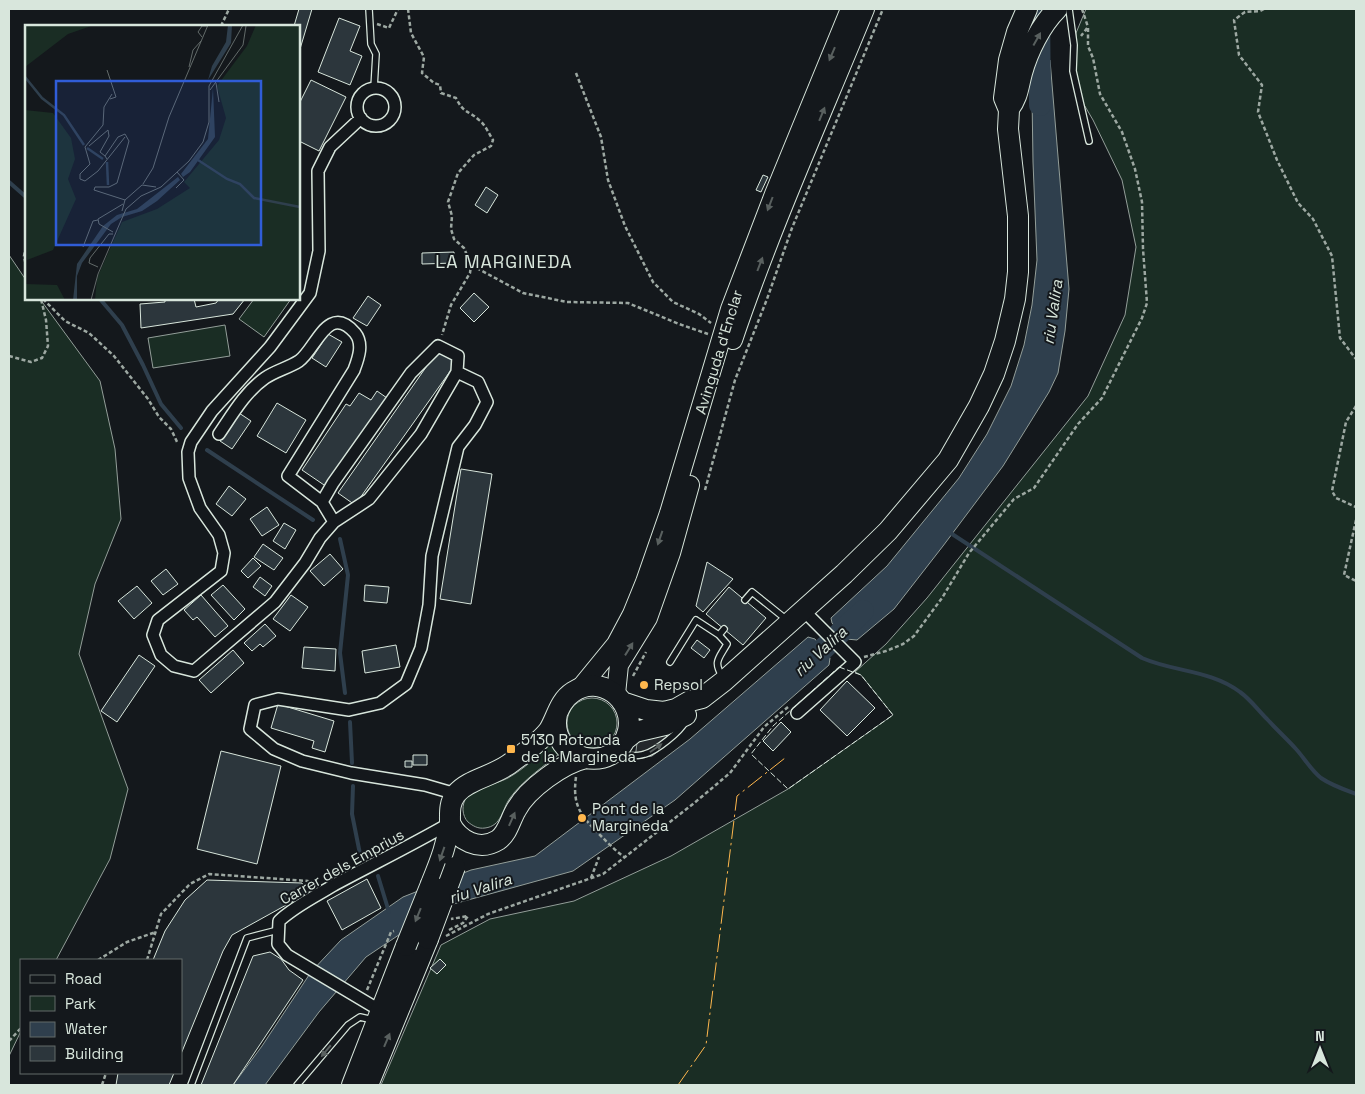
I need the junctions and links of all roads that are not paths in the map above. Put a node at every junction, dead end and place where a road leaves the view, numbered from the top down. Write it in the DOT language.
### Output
graph roads {
  1 [pos="369,9"];
  2 [pos="850,9"];
  3 [pos="865,9"];
  4 [pos="1027,9"];
  5 [pos="1054,10"];
  6 [pos="1016,66"];
  7 [pos="374,88"];
  8 [pos="361,118"];
  9 [pos="1089,141"];
  10 [pos="457,372"];
  11 [pos="219,434"];
  12 [pos="322,502"];
  13 [pos="334,522"];
  14 [pos="745,600"];
  15 [pos="804,620"];
  16 [pos="724,629"];
  17 [pos="719,635"];
  18 [pos="670,662"];
  19 [pos="724,681"];
  20 [pos="580,688"];
  21 [pos="619,698"];
  22 [pos="702,698"];
  23 [pos="794,708"];
  24 [pos="557,714"];
  25 [pos="688,714"];
  26 [pos="625,740"];
  27 [pos="610,754"];
  28 [pos="582,766"];
  29 [pos="456,794"];
  30 [pos="450,822"];
  31 [pos="475,844"];
  32 [pos="278,930"];
  33 [pos="379,1016"];
  34 [pos="191,1085"];
  35 [pos="297,1085"];
  36 [pos="352,1085"];
  37 [pos="368,1085"];
  1 -- 7 [label="lane"];
  2 -- 20 [label="main road, Avinguda d'Enclar, one-way"];
  21 -- 3 [label="main road, Avinguda d'Enclar, one-way"];
  4 -- 6 [label="highway"];
  6 -- 5 [label="highway, one-way"];
  5 -- 9 [label="lane"];
  6 -- 15 [label="highway"];
  7 -- 8 [label="street"];
  7 -- 8 [label="street"];
  8 -- 13 [label="street"];
  10 -- 12 [label="street"];
  10 -- 13 [label="street"];
  10 -- 29 [label="street"];
  11 -- 12 [label="street"];
  12 -- 13 [label="street"];
  14 -- 15 [label="lane"];
  15 -- 19 [label="highway"];
  15 -- 23 [label="street"];
  16 -- 17 [label="lane"];
  17 -- 18 [label="lane"];
  17 -- 19 [label="lane"];
  19 -- 22 [label="highway"];
  20 -- 21 [label="highway"];
  20 -- 24 [label="highway"];
  21 -- 22 [label="highway"];
  21 -- 26 [label="highway"];
  22 -- 25 [label="highway"];
  24 -- 28 [label="highway"];
  24 -- 29 [label="highway"];
  25 -- 26 [label="highway"];
  27 -- 25 [label="lane, one-way"];
  26 -- 27 [label="highway"];
  27 -- 28 [label="highway"];
  31 -- 28 [label="highway, one-way"];
  29 -- 30 [label="highway"];
  30 -- 31 [label="highway"];
  30 -- 32 [label="street, Carrer dels Emprius"];
  30 -- 33 [label="highway, one-way, bridge"];
  37 -- 31 [label="highway, one-way, bridge"];
  32 -- 33 [label="street"];
  32 -- 34 [label="lane"];
  33 -- 35 [label="lane, one-way"];
  33 -- 36 [label="highway"];
}
